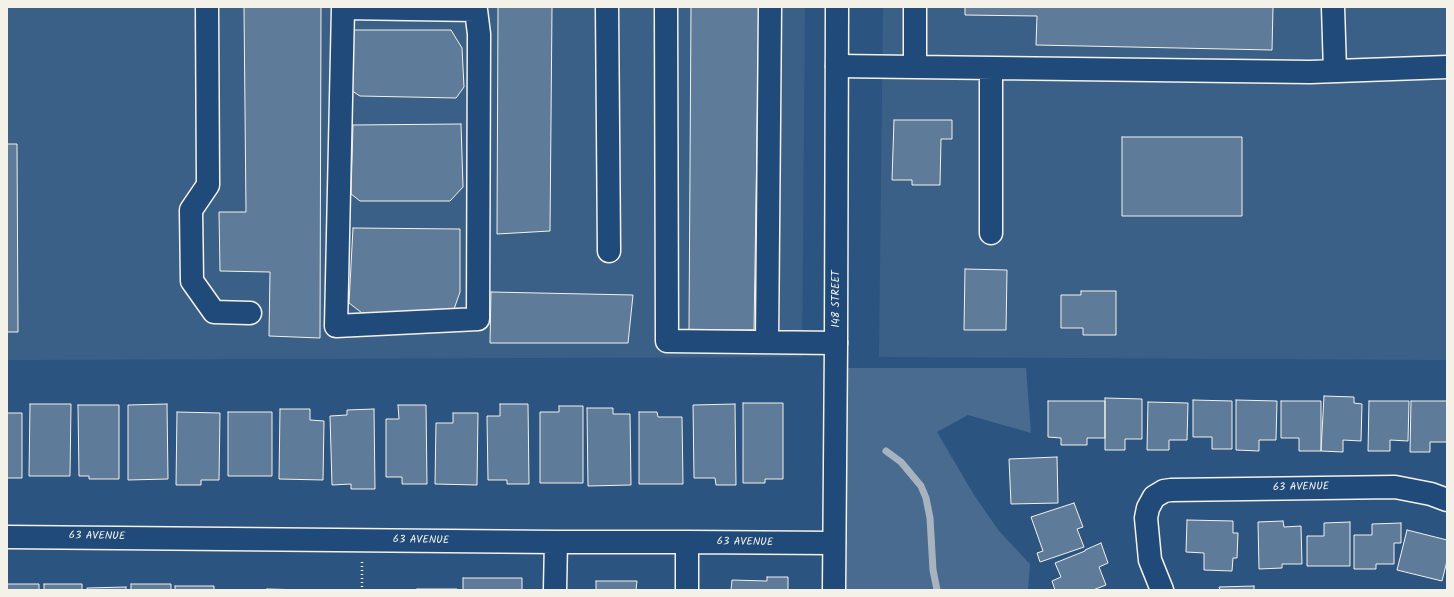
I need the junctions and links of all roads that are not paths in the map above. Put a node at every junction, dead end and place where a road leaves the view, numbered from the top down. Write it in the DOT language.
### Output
graph roads {
  1 [pos="207,7"];
  2 [pos="343,7"];
  3 [pos="607,7"];
  4 [pos="666,7"];
  5 [pos="770,7"];
  6 [pos="837,7"];
  7 [pos="915,7"];
  8 [pos="1333,7"];
  9 [pos="837,66"];
  10 [pos="1447,66"];
  11 [pos="915,67"];
  12 [pos="991,68"];
  13 [pos="1335,71"];
  14 [pos="991,233"];
  15 [pos="609,251"];
  16 [pos="250,313"];
  17 [pos="767,342"];
  18 [pos="836,342"];
  19 [pos="1447,500"];
  20 [pos="7,537"];
  21 [pos="556,542"];
  22 [pos="687,542"];
  23 [pos="834,543"];
  24 [pos="555,590"];
  25 [pos="687,590"];
  26 [pos="834,590"];
  27 [pos="1162,590"];
  1 -- 16 [label="street"];
  2 -- 2 [label="street"];
  3 -- 15 [label="street"];
  4 -- 17 [label="street"];
  5 -- 17 [label="street"];
  6 -- 9 [label="street, 148 STREET"];
  7 -- 11 [label="street"];
  8 -- 13 [label="street"];
  9 -- 11 [label="street"];
  9 -- 18 [label="street, 148 STREET"];
  10 -- 13 [label="street"];
  11 -- 12 [label="street"];
  12 -- 13 [label="street"];
  12 -- 14 [label="street"];
  17 -- 18 [label="street"];
  18 -- 23 [label="street, 148 STREET"];
  19 -- 27 [label="street, 63 AVENUE"];
  20 -- 21 [label="street, 63 AVENUE"];
  21 -- 22 [label="street, 63 AVENUE"];
  21 -- 24 [label="street"];
  22 -- 23 [label="street, 63 AVENUE"];
  22 -- 25 [label="street"];
  23 -- 26 [label="street, 148 STREET"];
}
